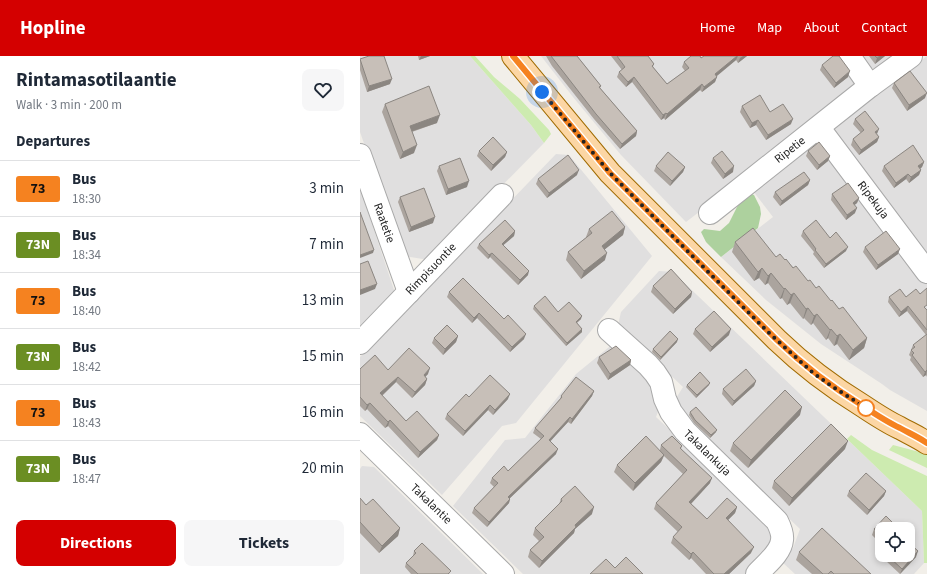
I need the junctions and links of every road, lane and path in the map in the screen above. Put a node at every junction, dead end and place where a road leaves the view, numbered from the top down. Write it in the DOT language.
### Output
graph roads {
  1 [pos="513,56"];
  2 [pos="849,56"];
  3 [pos="911,56"];
  4 [pos="870,86"];
  5 [pos="819,128"];
  6 [pos="360,155"];
  7 [pos="502,195"];
  8 [pos="710,213"];
  9 [pos="927,272"];
  10 [pos="409,292"];
  11 [pos="609,330"];
  12 [pos="360,343"];
  13 [pos="924,440"];
  14 [pos="363,444"];
  15 [pos="503,574"];
  16 [pos="757,574"];
  1 -- 13 [label="main road"];
  2 -- 4 [label="street"];
  3 -- 4 [label="street, Ripetie"];
  4 -- 5 [label="street, Ripetie"];
  5 -- 8 [label="street, Ripetie"];
  5 -- 9 [label="street, Ripekuja"];
  6 -- 10 [label="street, Raatetie"];
  7 -- 10 [label="street, Rimpisuontie"];
  10 -- 12 [label="street, Rimpisuontie"];
  11 -- 16 [label="street, Takalankuja"];
  14 -- 15 [label="street, Takalantie"];
}
